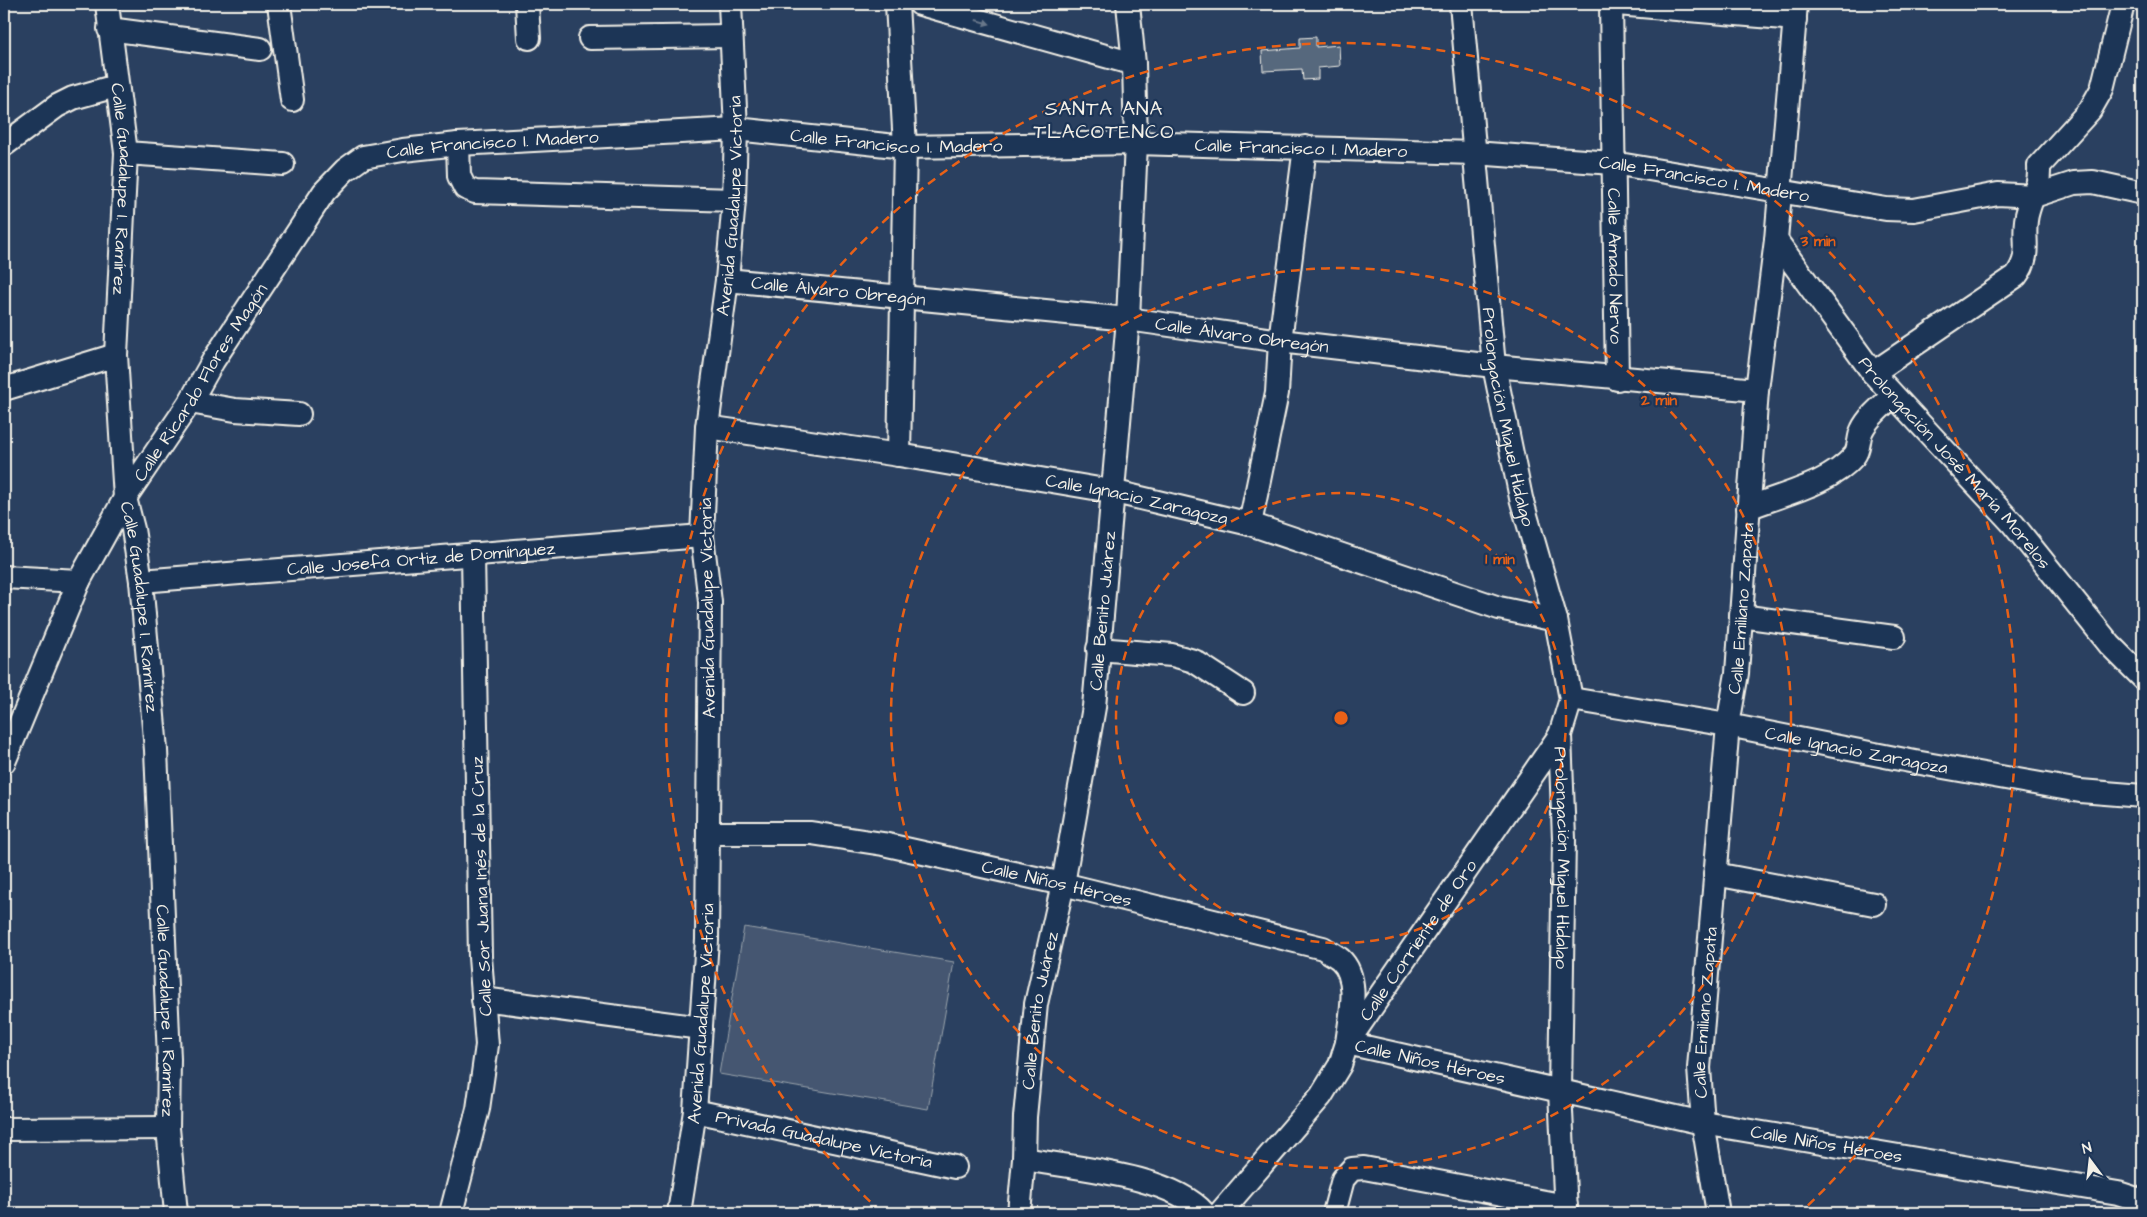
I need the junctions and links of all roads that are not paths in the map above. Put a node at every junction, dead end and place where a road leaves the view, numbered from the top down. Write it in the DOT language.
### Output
graph roads {
  1 [pos="107,4"];
  2 [pos="279,4"];
  3 [pos="527,4"];
  4 [pos="730,4"];
  5 [pos="897,4"];
  6 [pos="920,4"];
  7 [pos="1128,4"];
  8 [pos="1461,4"];
  9 [pos="1611,4"];
  10 [pos="1617,4"];
  11 [pos="2122,4"];
  12 [pos="1796,12"];
  13 [pos="109,29"];
  14 [pos="731,36"];
  15 [pos="528,38"];
  16 [pos="590,38"];
  17 [pos="260,49"];
  18 [pos="1134,64"];
  19 [pos="116,86"];
  20 [pos="292,100"];
  21 [pos="736,129"];
  22 [pos="1136,143"];
  23 [pos="458,144"];
  24 [pos="4,145"];
  25 [pos="905,146"];
  26 [pos="1305,147"];
  27 [pos="126,153"];
  28 [pos="1474,153"];
  29 [pos="363,158"];
  30 [pos="1613,163"];
  31 [pos="283,164"];
  32 [pos="1779,191"];
  33 [pos="2143,192"];
  34 [pos="2034,196"];
  35 [pos="734,200"];
  36 [pos="1776,240"];
  37 [pos="727,280"];
  38 [pos="904,298"];
  39 [pos="1128,319"];
  40 [pos="1280,341"];
  41 [pos="116,355"];
  42 [pos="1494,366"];
  43 [pos="1873,373"];
  44 [pos="1617,379"];
  45 [pos="4,389"];
  46 [pos="1757,390"];
  47 [pos="1893,396"];
  48 [pos="190,402"];
  49 [pos="299,414"];
  50 [pos="708,427"];
  51 [pos="899,455"];
  52 [pos="1111,491"];
  53 [pos="124,498"];
  54 [pos="1748,508"];
  55 [pos="1250,524"];
  56 [pos="702,536"];
  57 [pos="474,554"];
  58 [pos="4,577"];
  59 [pos="79,581"];
  60 [pos="141,581"];
  61 [pos="1741,616"];
  62 [pos="1556,620"];
  63 [pos="1894,637"];
  64 [pos="1098,648"];
  65 [pos="2143,678"];
  66 [pos="1243,693"];
  67 [pos="1571,699"];
  68 [pos="1728,725"];
  69 [pos="1560,735"];
  70 [pos="4,762"];
  71 [pos="2143,796"];
  72 [pos="710,833"];
  73 [pos="1715,874"];
  74 [pos="1063,884"];
  75 [pos="1874,904"];
  76 [pos="483,999"];
  77 [pos="701,1028"];
  78 [pos="1347,1043"];
  79 [pos="1560,1091"];
  80 [pos="695,1110"];
  81 [pos="1703,1123"];
  82 [pos="168,1128"];
  83 [pos="4,1129"];
  84 [pos="1024,1159"];
  85 [pos="955,1167"];
  86 [pos="2143,1201"];
  87 [pos="1566,1209"];
  88 [pos="176,1213"];
  89 [pos="451,1213"];
  90 [pos="679,1213"];
  91 [pos="1019,1213"];
  92 [pos="1204,1213"];
  93 [pos="1220,1213"];
  94 [pos="1334,1213"];
  95 [pos="1718,1213"];
  1 -- 13 [label="street, Calle Guadalupe I. Ramírez"];
  2 -- 20 [label="street"];
  3 -- 15 [label="street"];
  4 -- 14 [label="street, Avenida Guadalupe Victoria"];
  5 -- 25 [label="street"];
  6 -- 18 [label="street, one-way"];
  7 -- 18 [label="street, Calle Benito Juárez"];
  8 -- 28 [label="street, Prolongación Miguel Hidalgo"];
  9 -- 30 [label="street, Calle Amado Nervo"];
  10 -- 12 [label="street"];
  11 -- 34 [label="street"];
  12 -- 32 [label="street, Calle Emiliano Zapata"];
  13 -- 17 [label="street"];
  13 -- 19 [label="street, Calle Guadalupe I. Ramírez"];
  14 -- 16 [label="street"];
  14 -- 21 [label="street, Avenida Guadalupe Victoria"];
  18 -- 22 [label="street, Calle Benito Juárez"];
  19 -- 24 [label="street"];
  19 -- 27 [label="street, Calle Guadalupe I. Ramírez"];
  21 -- 23 [label="street, Calle Francisco I. Madero"];
  21 -- 25 [label="street, Calle Francisco I. Madero"];
  21 -- 35 [label="street, Avenida Guadalupe Victoria"];
  22 -- 25 [label="street, Calle Francisco I. Madero"];
  22 -- 26 [label="street, Calle Francisco I. Madero"];
  22 -- 39 [label="street, Calle Benito Juárez"];
  23 -- 29 [label="street, Calle Francisco I. Madero"];
  23 -- 35 [label="street"];
  25 -- 38 [label="street"];
  26 -- 28 [label="street, Calle Francisco I. Madero"];
  26 -- 40 [label="street"];
  27 -- 31 [label="street"];
  27 -- 41 [label="street, Calle Guadalupe I. Ramírez"];
  28 -- 30 [label="street, Calle Francisco I. Madero"];
  28 -- 42 [label="street, Prolongación Miguel Hidalgo"];
  29 -- 48 [label="street, Calle Ricardo Flores Magón"];
  30 -- 32 [label="street, Calle Francisco I. Madero"];
  30 -- 44 [label="street, Calle Amado Nervo"];
  32 -- 34 [label="street, Calle Francisco I. Madero"];
  32 -- 36 [label="street, Calle Emiliano Zapata"];
  33 -- 34 [label="street, Calle Francisco I. Madero"];
  34 -- 43 [label="street"];
  35 -- 37 [label="street, Avenida Guadalupe Victoria"];
  36 -- 43 [label="street, Prolongación José María Morelos"];
  36 -- 46 [label="street, Calle Emiliano Zapata"];
  37 -- 38 [label="street, Calle Álvaro Obregón"];
  37 -- 50 [label="street, Avenida Guadalupe Victoria"];
  38 -- 39 [label="street, Calle Álvaro Obregón"];
  38 -- 51 [label="street"];
  39 -- 40 [label="street, Calle Álvaro Obregón"];
  39 -- 52 [label="street, Calle Benito Juárez"];
  40 -- 42 [label="street, Calle Álvaro Obregón"];
  40 -- 55 [label="street"];
  41 -- 45 [label="street"];
  41 -- 53 [label="street, Calle Guadalupe I. Ramírez"];
  42 -- 44 [label="street, Calle Álvaro Obregón"];
  42 -- 62 [label="street, Prolongación Miguel Hidalgo"];
  43 -- 47 [label="street, Prolongación José María Morelos"];
  44 -- 46 [label="street, Calle Álvaro Obregón"];
  46 -- 54 [label="street, Calle Emiliano Zapata"];
  47 -- 54 [label="street"];
  47 -- 65 [label="street, Prolongación José María Morelos"];
  48 -- 49 [label="street"];
  48 -- 53 [label="street, Calle Ricardo Flores Magón"];
  50 -- 51 [label="street, Calle Ignacio Zaragoza"];
  50 -- 56 [label="street, Avenida Guadalupe Victoria"];
  51 -- 52 [label="street, Calle Ignacio Zaragoza"];
  52 -- 55 [label="street, Calle Ignacio Zaragoza"];
  52 -- 64 [label="street, Calle Benito Juárez"];
  53 -- 59 [label="street, Calle Ricardo Flores Magón"];
  53 -- 60 [label="street, Calle Guadalupe I. Ramírez"];
  54 -- 61 [label="street, Calle Emiliano Zapata"];
  55 -- 62 [label="street, Calle Ignacio Zaragoza"];
  56 -- 57 [label="street, Calle Josefa Ortiz de Domínguez"];
  56 -- 72 [label="street, Avenida Guadalupe Victoria"];
  57 -- 60 [label="street, Calle Josefa Ortiz de Domínguez"];
  57 -- 76 [label="street, Calle Sor Juana Inés de la Cruz"];
  58 -- 59 [label="street"];
  59 -- 70 [label="street, Calle Ricardo Flores Magón"];
  60 -- 82 [label="street, Calle Guadalupe I. Ramírez"];
  61 -- 63 [label="street"];
  61 -- 68 [label="street, Calle Emiliano Zapata"];
  62 -- 67 [label="street, Prolongación Miguel Hidalgo"];
  64 -- 66 [label="street"];
  64 -- 74 [label="street, Calle Benito Juárez"];
  67 -- 68 [label="street, Calle Ignacio Zaragoza"];
  67 -- 69 [label="street, Prolongación Miguel Hidalgo"];
  68 -- 71 [label="street, Calle Ignacio Zaragoza"];
  68 -- 73 [label="street, Calle Emiliano Zapata"];
  69 -- 78 [label="street, Calle Corriente de Oro"];
  69 -- 79 [label="street, Prolongación Miguel Hidalgo"];
  72 -- 74 [label="street, Calle Niños Héroes"];
  72 -- 77 [label="street, Avenida Guadalupe Victoria"];
  73 -- 75 [label="street"];
  73 -- 81 [label="street, Calle Emiliano Zapata"];
  74 -- 78 [label="street, Calle Niños Héroes"];
  74 -- 84 [label="street, Calle Benito Juárez"];
  76 -- 77 [label="street"];
  76 -- 89 [label="street, Calle Sor Juana Inés de la Cruz"];
  77 -- 80 [label="street, Avenida Guadalupe Victoria"];
  78 -- 79 [label="street, Calle Niños Héroes"];
  78 -- 93 [label="street, Calle Corriente de Oro"];
  79 -- 81 [label="street, Calle Niños Héroes"];
  79 -- 87 [label="street, Prolongación Miguel Hidalgo"];
  80 -- 85 [label="street, Privada Guadalupe Victoria"];
  80 -- 90 [label="street, Avenida Guadalupe Victoria"];
  81 -- 86 [label="street, Calle Niños Héroes"];
  81 -- 95 [label="street, Calle Emiliano Zapata"];
  82 -- 83 [label="street"];
  82 -- 88 [label="street, Calle Guadalupe I. Ramírez"];
  84 -- 91 [label="street, Calle Benito Juárez"];
  84 -- 92 [label="street"];
  87 -- 94 [label="street"];
}
